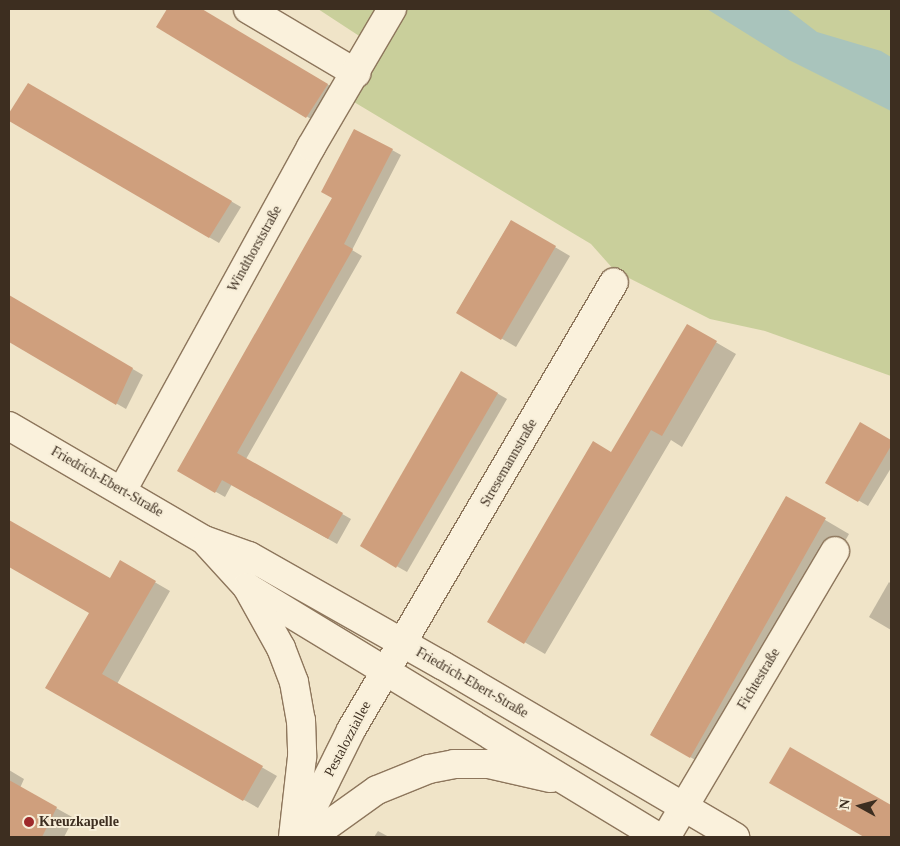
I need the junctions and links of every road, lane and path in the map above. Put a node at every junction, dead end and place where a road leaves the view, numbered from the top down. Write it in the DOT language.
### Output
graph roads {
  1 [pos="248,9"];
  2 [pos="392,9"];
  3 [pos="356,73"];
  4 [pos="614,282"];
  5 [pos="9,426"];
  6 [pos="122,491"];
  7 [pos="204,540"];
  8 [pos="834,551"];
  9 [pos="247,587"];
  10 [pos="402,643"];
  11 [pos="386,671"];
  12 [pos="560,780"];
  13 [pos="684,807"];
  14 [pos="293,837"];
  15 [pos="298,837"];
  16 [pos="310,837"];
  17 [pos="658,837"];
  18 [pos="666,837"];
  19 [pos="735,837"];
  1 -- 3 [label="street"];
  2 -- 3 [label="street, Windthorststraße"];
  3 -- 6 [label="street, Windthorststraße"];
  4 -- 10 [label="street, Stresemannstraße"];
  5 -- 6 [label="street, Friedrich-Ebert-Straße"];
  6 -- 7 [label="street, Friedrich-Ebert-Straße"];
  7 -- 9 [label="street, Friedrich-Ebert-Straße"];
  7 -- 10 [label="street, Friedrich-Ebert-Straße"];
  8 -- 13 [label="street, Fichtestraße"];
  9 -- 11 [label="street, Friedrich-Ebert-Straße"];
  9 -- 14 [label="street"];
  10 -- 11 [label="street, Pestalozziallee"];
  10 -- 13 [label="street, Friedrich-Ebert-Straße"];
  11 -- 12 [label="street, Friedrich-Ebert-Straße"];
  11 -- 15 [label="street, Pestalozziallee"];
  12 -- 16 [label="street"];
  12 -- 17 [label="street, Friedrich-Ebert-Straße"];
  13 -- 18 [label="street, Fichtestraße"];
  13 -- 19 [label="street, Friedrich-Ebert-Straße"];
}
